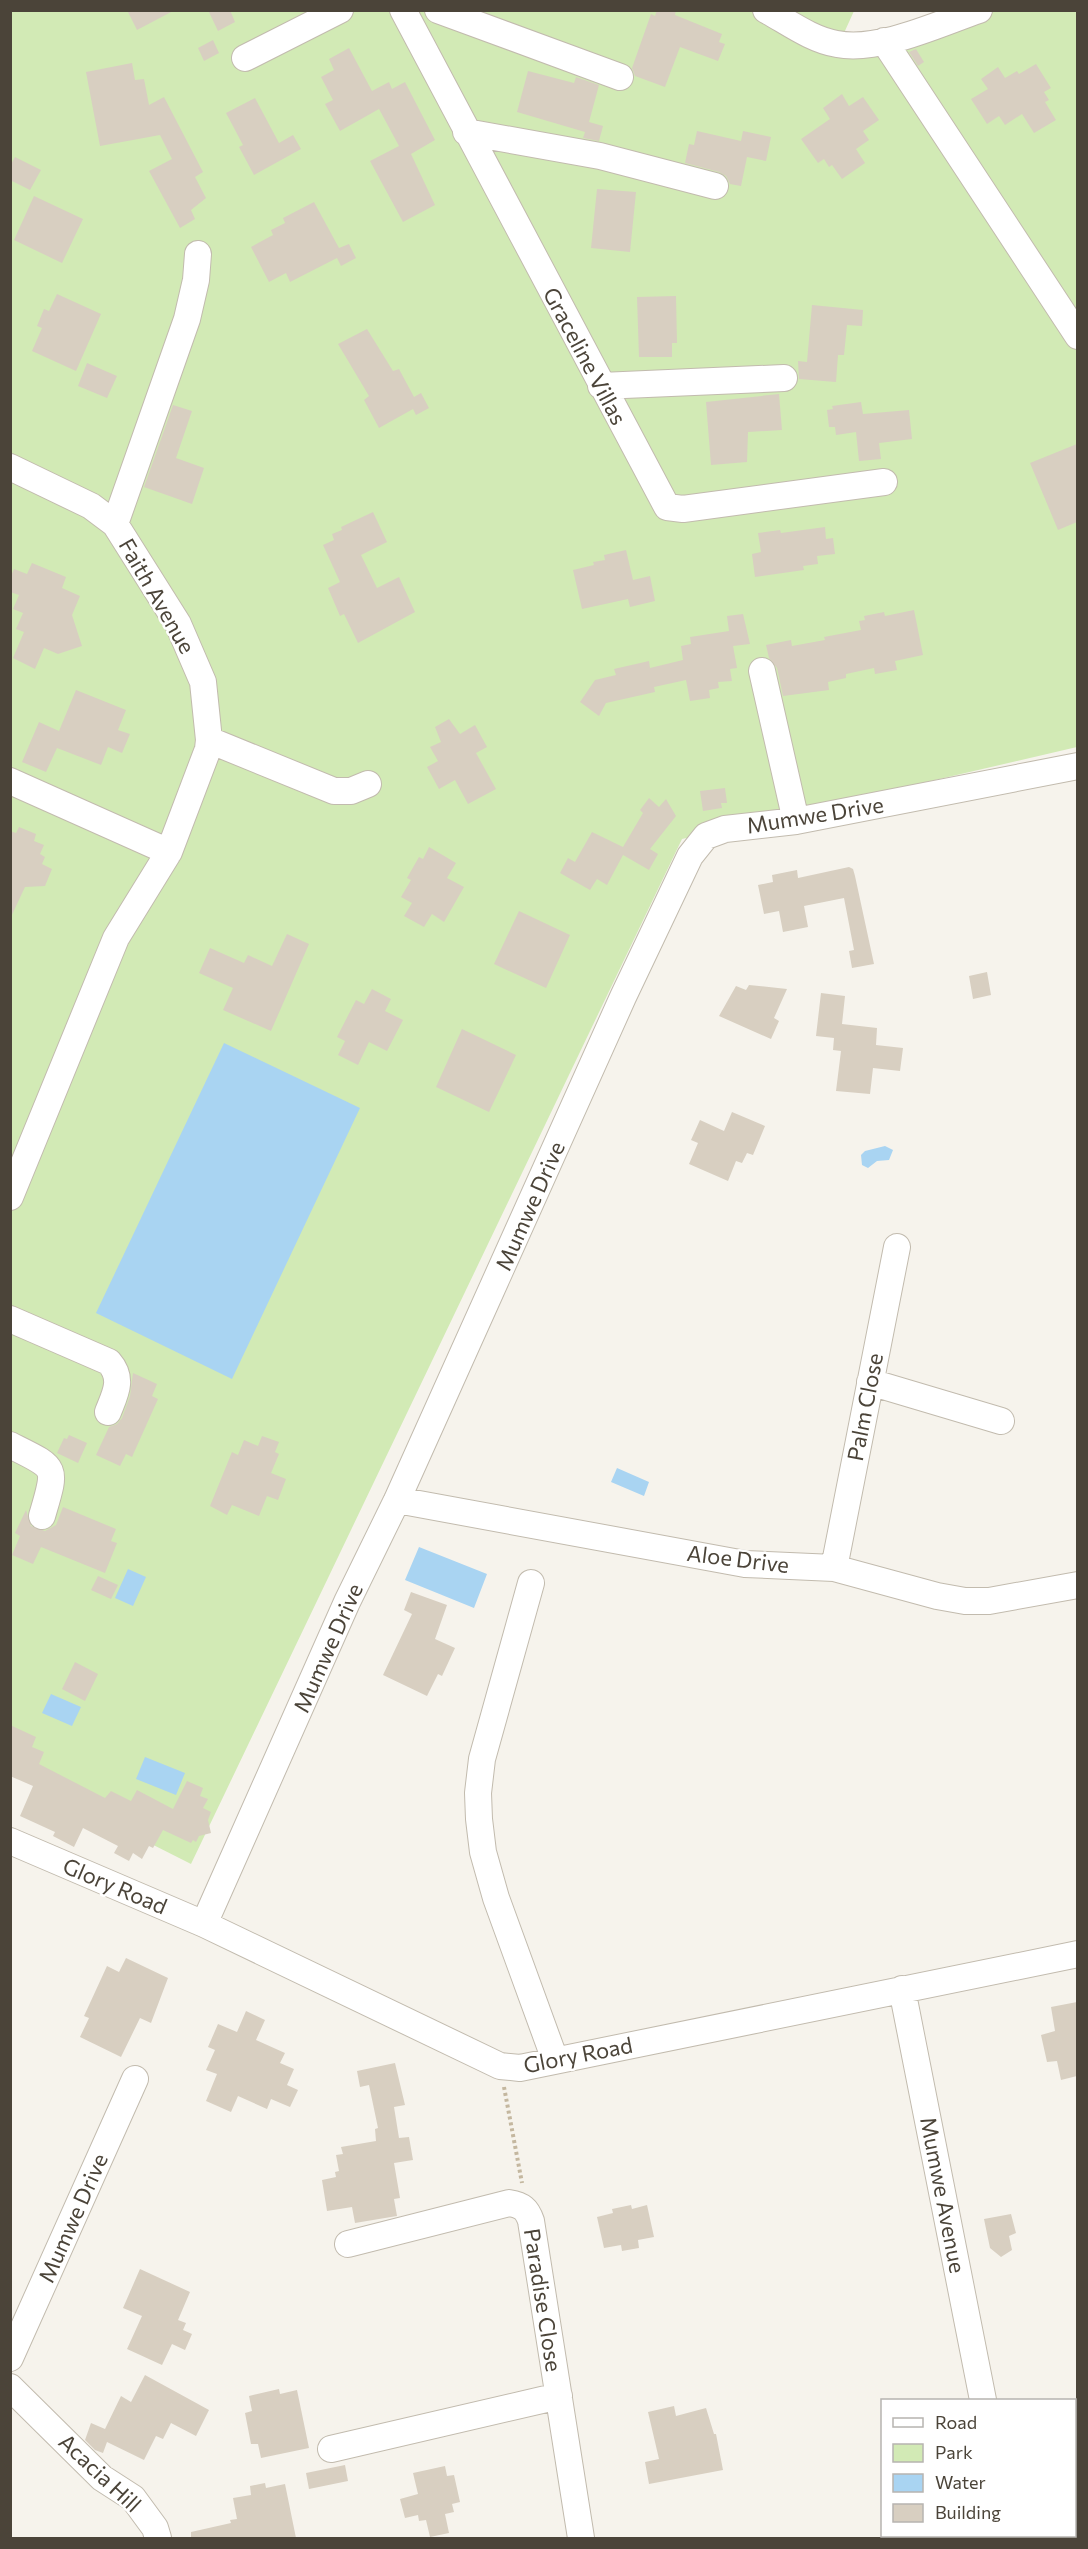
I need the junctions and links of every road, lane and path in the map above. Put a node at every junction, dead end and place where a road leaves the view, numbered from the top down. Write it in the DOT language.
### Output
graph roads {
  1 [pos="340,10"];
  2 [pos="438,10"];
  3 [pos="766,10"];
  4 [pos="980,10"];
  5 [pos="405,12"];
  6 [pos="878,43"];
  7 [pos="245,58"];
  8 [pos="620,76"];
  9 [pos="466,132"];
  10 [pos="715,186"];
  11 [pos="198,254"];
  12 [pos="1077,336"];
  13 [pos="784,378"];
  14 [pos="601,386"];
  15 [pos="10,467"];
  16 [pos="884,482"];
  17 [pos="115,524"];
  18 [pos="762,671"];
  19 [pos="210,740"];
  20 [pos="1077,766"];
  21 [pos="10,781"];
  22 [pos="368,784"];
  23 [pos="796,821"];
  24 [pos="169,852"];
  25 [pos="13,1186"];
  26 [pos="897,1247"];
  27 [pos="10,1319"];
  28 [pos="870,1382"];
  29 [pos="108,1412"];
  30 [pos="1001,1420"];
  31 [pos="10,1445"];
  32 [pos="397,1500"];
  33 [pos="42,1516"];
  34 [pos="834,1568"];
  35 [pos="531,1582"];
  36 [pos="1077,1585"];
  37 [pos="10,1841"];
  38 [pos="204,1924"];
  39 [pos="1077,1954"];
  40 [pos="902,1989"];
  41 [pos="555,2060"];
  42 [pos="500,2066"];
  43 [pos="135,2079"];
  44 [pos="527,2211"];
  45 [pos="348,2244"];
  46 [pos="10,2358"];
  47 [pos="10,2387"];
  48 [pos="559,2396"];
  49 [pos="983,2399"];
  50 [pos="331,2449"];
  51 [pos="158,2538"];
  52 [pos="581,2538"];
  1 -- 7 [label="street"];
  2 -- 8 [label="street"];
  3 -- 6 [label="street"];
  4 -- 6 [label="street"];
  5 -- 9 [label="street, Graceline Villas"];
  6 -- 12 [label="street"];
  9 -- 10 [label="street"];
  9 -- 14 [label="street, Graceline Villas"];
  11 -- 17 [label="street"];
  13 -- 14 [label="street"];
  14 -- 16 [label="street, Graceline Villas"];
  15 -- 17 [label="street, Faith Avenue"];
  17 -- 19 [label="street, Faith Avenue"];
  18 -- 23 [label="street"];
  19 -- 22 [label="street"];
  19 -- 24 [label="street, Faith Avenue"];
  20 -- 23 [label="street, Mumwe Drive"];
  21 -- 24 [label="street"];
  23 -- 32 [label="street, Mumwe Drive"];
  24 -- 25 [label="street, Faith Avenue"];
  26 -- 28 [label="street, Palm Close"];
  27 -- 29 [label="street"];
  28 -- 30 [label="street"];
  28 -- 34 [label="street, Palm Close"];
  31 -- 33 [label="street"];
  32 -- 34 [label="street, Aloe Drive"];
  32 -- 38 [label="street, Mumwe Drive"];
  34 -- 36 [label="street, Aloe Drive"];
  35 -- 41 [label="street"];
  37 -- 38 [label="street, Glory Road"];
  38 -- 42 [label="street, Glory Road"];
  39 -- 40 [label="street, Glory Road"];
  40 -- 41 [label="street, Glory Road"];
  40 -- 49 [label="street, Mumwe Avenue"];
  41 -- 42 [label="street, Glory Road"];
  42 -- 44 [label="path"];
  43 -- 46 [label="street, Mumwe Drive"];
  44 -- 45 [label="street, Paradise Close"];
  44 -- 48 [label="street, Paradise Close"];
  47 -- 51 [label="street, Acacia Hill"];
  48 -- 50 [label="street"];
  48 -- 52 [label="street, Paradise Close"];
}
